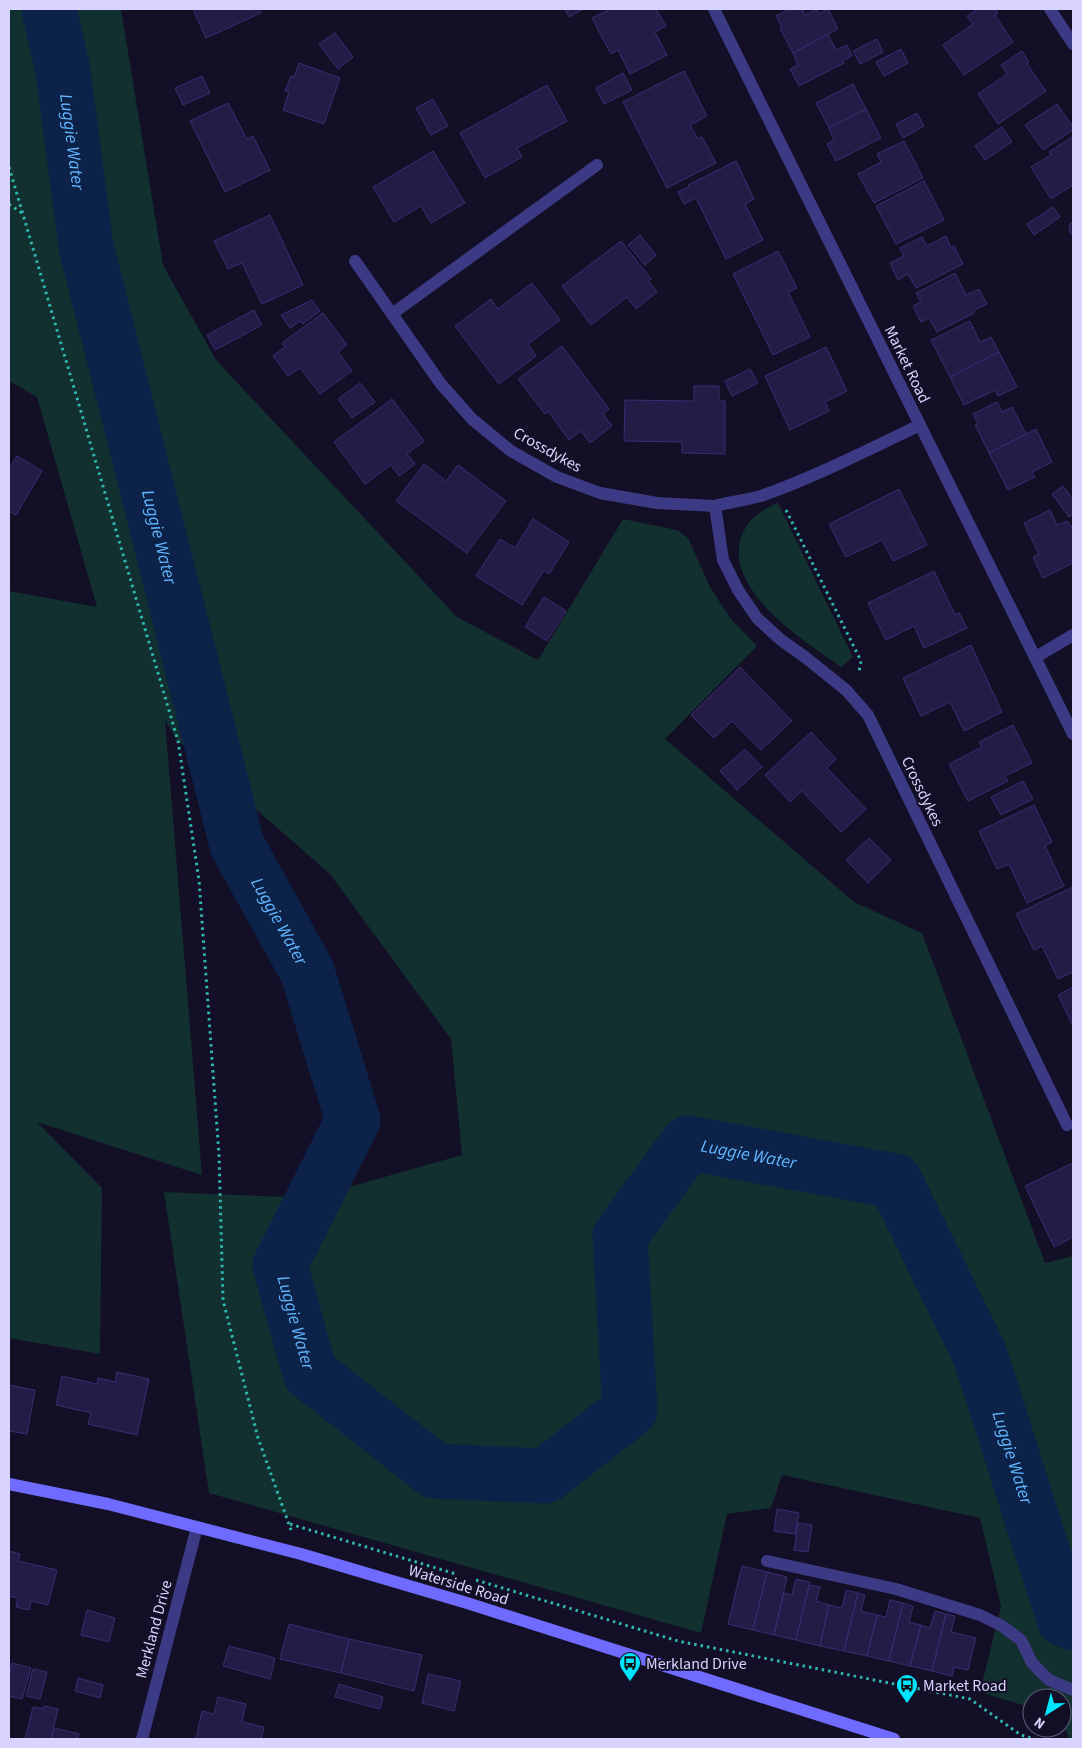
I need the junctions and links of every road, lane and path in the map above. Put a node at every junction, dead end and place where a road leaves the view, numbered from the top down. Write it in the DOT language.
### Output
graph roads {
  1 [pos="714,9"];
  2 [pos="1050,9"];
  3 [pos="1073,44"];
  4 [pos="596,165"];
  5 [pos="9,167"];
  6 [pos="9,204"];
  7 [pos="22,214"];
  8 [pos="355,261"];
  9 [pos="392,314"];
  10 [pos="920,425"];
  11 [pos="776,490"];
  12 [pos="715,506"];
  13 [pos="1073,636"];
  14 [pos="1036,657"];
  15 [pos="856,701"];
  16 [pos="1073,734"];
  17 [pos="1067,1125"];
  18 [pos="9,1484"];
  19 [pos="289,1524"];
  20 [pos="197,1527"];
  21 [pos="301,1554"];
  22 [pos="767,1562"];
  23 [pos="460,1575"];
  24 [pos="469,1578"];
  25 [pos="1073,1690"];
  26 [pos="1020,1737"];
  27 [pos="142,1739"];
  28 [pos="894,1739"];
  29 [pos="1034,1739"];
  1 -- 10 [label="street, Market Road"];
  2 -- 3 [label="street"];
  4 -- 9 [label="street"];
  5 -- 7 [label="path"];
  6 -- 7 [label="path"];
  7 -- 19 [label="path"];
  8 -- 9 [label="street, Crossdykes"];
  9 -- 12 [label="street, Crossdykes"];
  10 -- 11 [label="street, Crossdykes"];
  10 -- 14 [label="street, Market Road"];
  11 -- 12 [label="street, Crossdykes"];
  11 -- 15 [label="path"];
  12 -- 15 [label="street, Crossdykes"];
  13 -- 14 [label="street"];
  14 -- 16 [label="street, Market Road"];
  15 -- 17 [label="street, Crossdykes"];
  18 -- 20 [label="main road, Waterside Road"];
  19 -- 21 [label="path"];
  19 -- 23 [label="path"];
  20 -- 21 [label="main road, Waterside Road"];
  20 -- 27 [label="street, Merkland Drive"];
  21 -- 28 [label="main road, Waterside Road"];
  22 -- 25 [label="street"];
  24 -- 26 [label="path"];
  26 -- 29 [label="path"];
}
